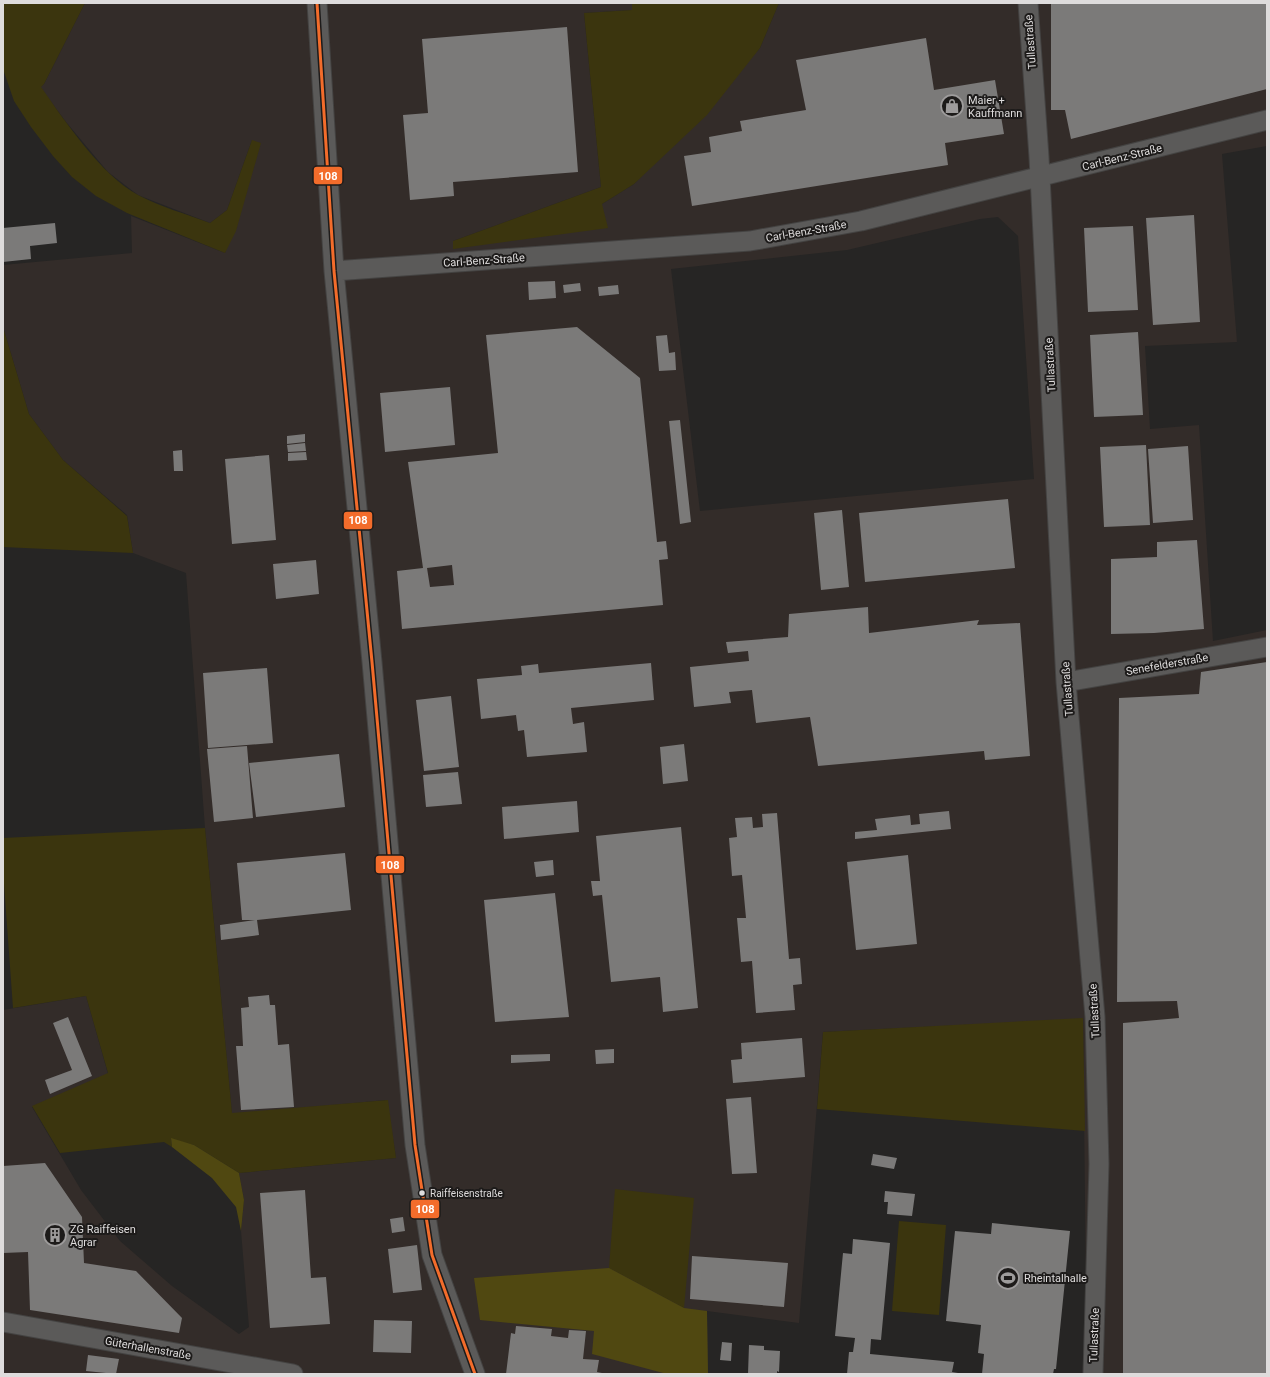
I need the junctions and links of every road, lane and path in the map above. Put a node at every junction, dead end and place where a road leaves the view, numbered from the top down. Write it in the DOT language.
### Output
graph roads {
  1 [pos="317,3"];
  2 [pos="1028,3"];
  3 [pos="1267,120"];
  4 [pos="1040,178"];
  5 [pos="334,271"];
  6 [pos="1267,647"];
  7 [pos="1066,682"];
  8 [pos="3,1322"];
  9 [pos="293,1374"];
  10 [pos="475,1374"];
  11 [pos="1093,1374"];
  1 -- 5 [label="street"];
  2 -- 4 [label="street, Tullastraße"];
  3 -- 4 [label="street, Carl-Benz-Straße"];
  4 -- 5 [label="street, Carl-Benz-Straße"];
  4 -- 7 [label="street, Tullastraße"];
  5 -- 10 [label="street"];
  6 -- 7 [label="street, Senefelderstraße"];
  7 -- 11 [label="street, Tullastraße"];
  8 -- 9 [label="street, Güterhallenstraße"];
}
